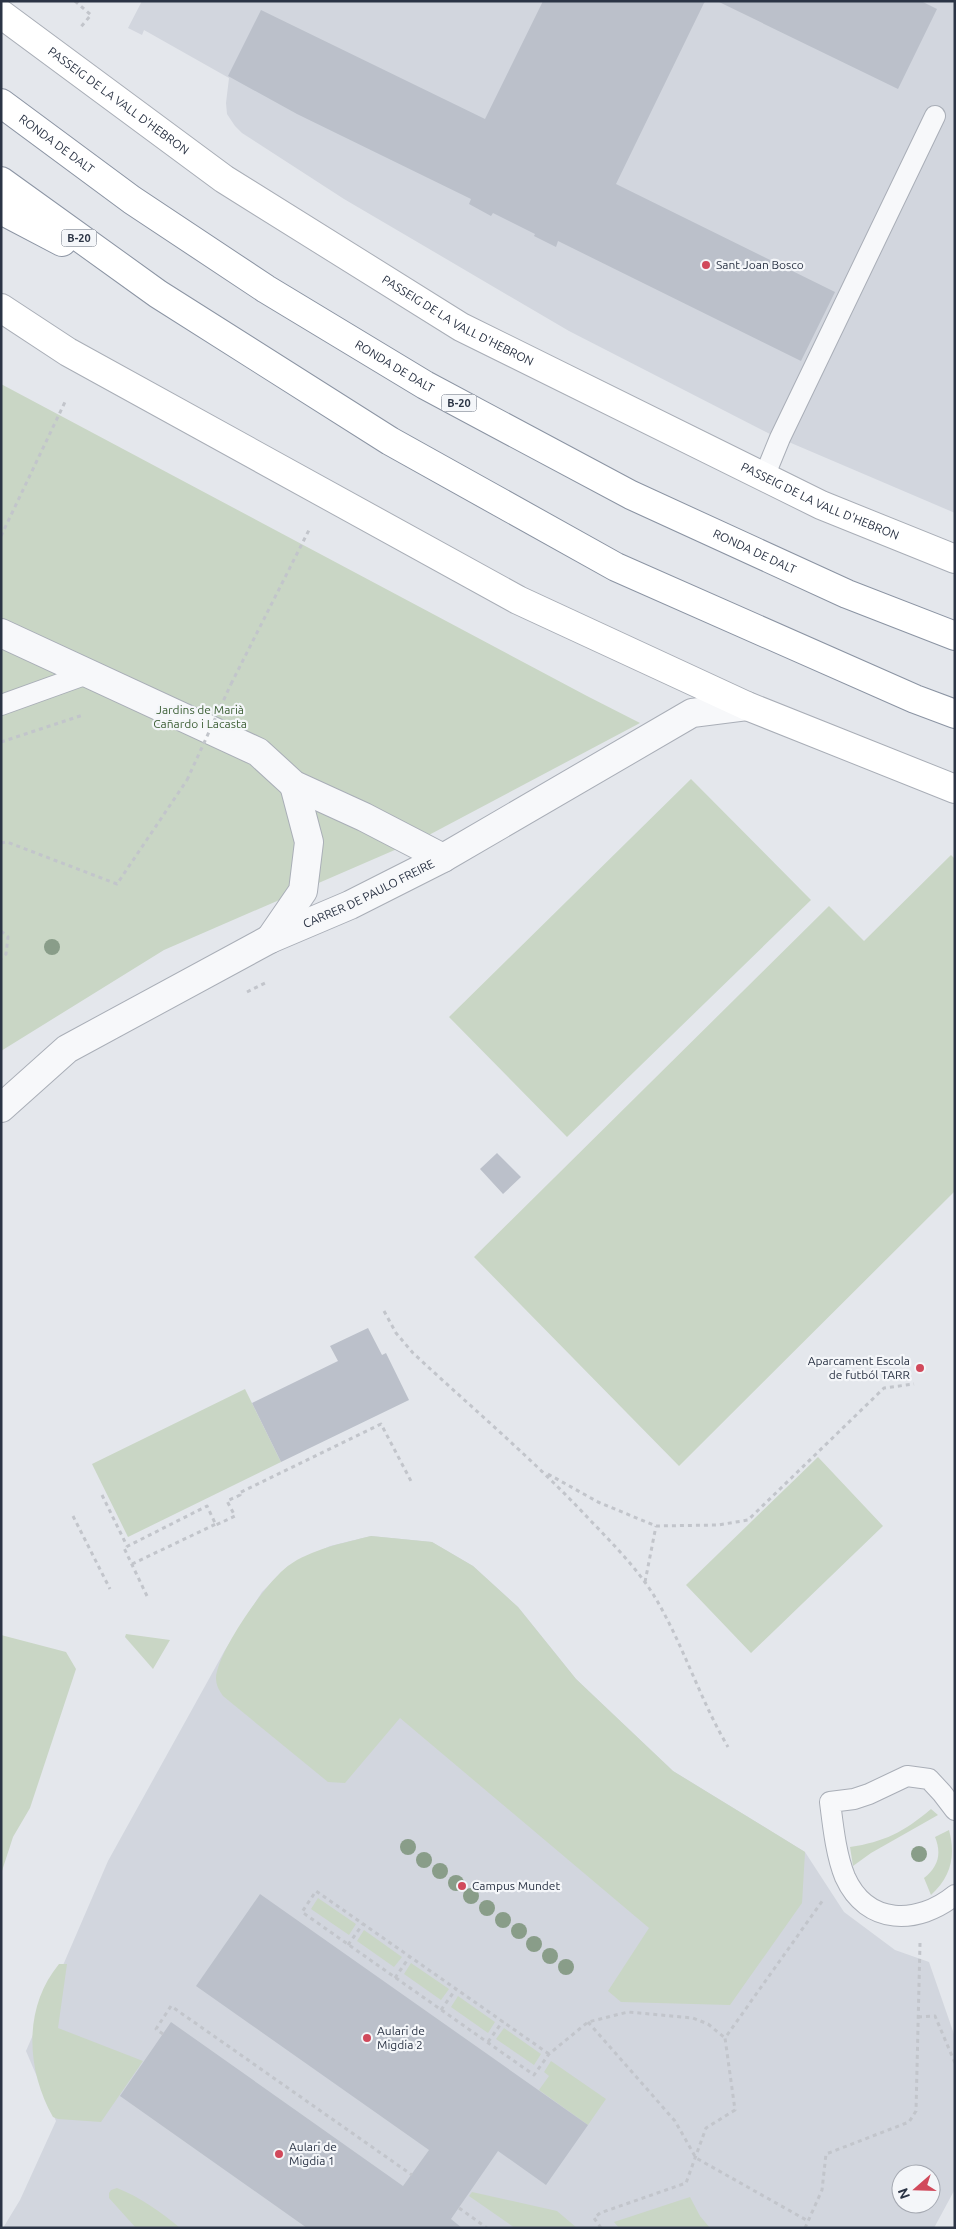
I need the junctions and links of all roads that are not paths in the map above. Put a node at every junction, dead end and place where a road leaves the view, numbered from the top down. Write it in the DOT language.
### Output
graph roads {
  1 [pos="1,14"];
  2 [pos="1,103"];
  3 [pos="935,116"];
  4 [pos="1,181"];
  5 [pos="1,210"];
  6 [pos="158,294"];
  7 [pos="1,308"];
  8 [pos="764,477"];
  9 [pos="955,560"];
  10 [pos="1,633"];
  11 [pos="955,636"];
  12 [pos="90,673"];
  13 [pos="1,705"];
  14 [pos="747,706"];
  15 [pos="955,714"];
  16 [pos="294,785"];
  17 [pos="955,789"];
  18 [pos="443,858"];
  19 [pos="270,939"];
  20 [pos="1,1108"];
  21 [pos="955,1810"];
  22 [pos="955,1895"];
  1 -- 8 [label="main road, PASSEIG DE LA VALL D'HEBRON"];
  2 -- 11 [label="main road, RONDA DE DALT / B-20"];
  3 -- 8 [label="lane"];
  4 -- 6 [label="main road, B-20"];
  5 -- 6 [label="main road"];
  6 -- 15 [label="main road, B-20"];
  7 -- 14 [label="main road"];
  8 -- 9 [label="main road, PASSEIG DE LA VALL D'HEBRON"];
  10 -- 12 [label="street"];
  12 -- 13 [label="lane"];
  12 -- 16 [label="street"];
  14 -- 17 [label="main road"];
  14 -- 18 [label="street, CARRER DE PAULO FREIRE"];
  16 -- 18 [label="street"];
  16 -- 19 [label="street"];
  18 -- 19 [label="street, CARRER DE PAULO FREIRE"];
  19 -- 20 [label="street, CARRER DE PAULO FREIRE"];
  21 -- 22 [label="lane"];
}
